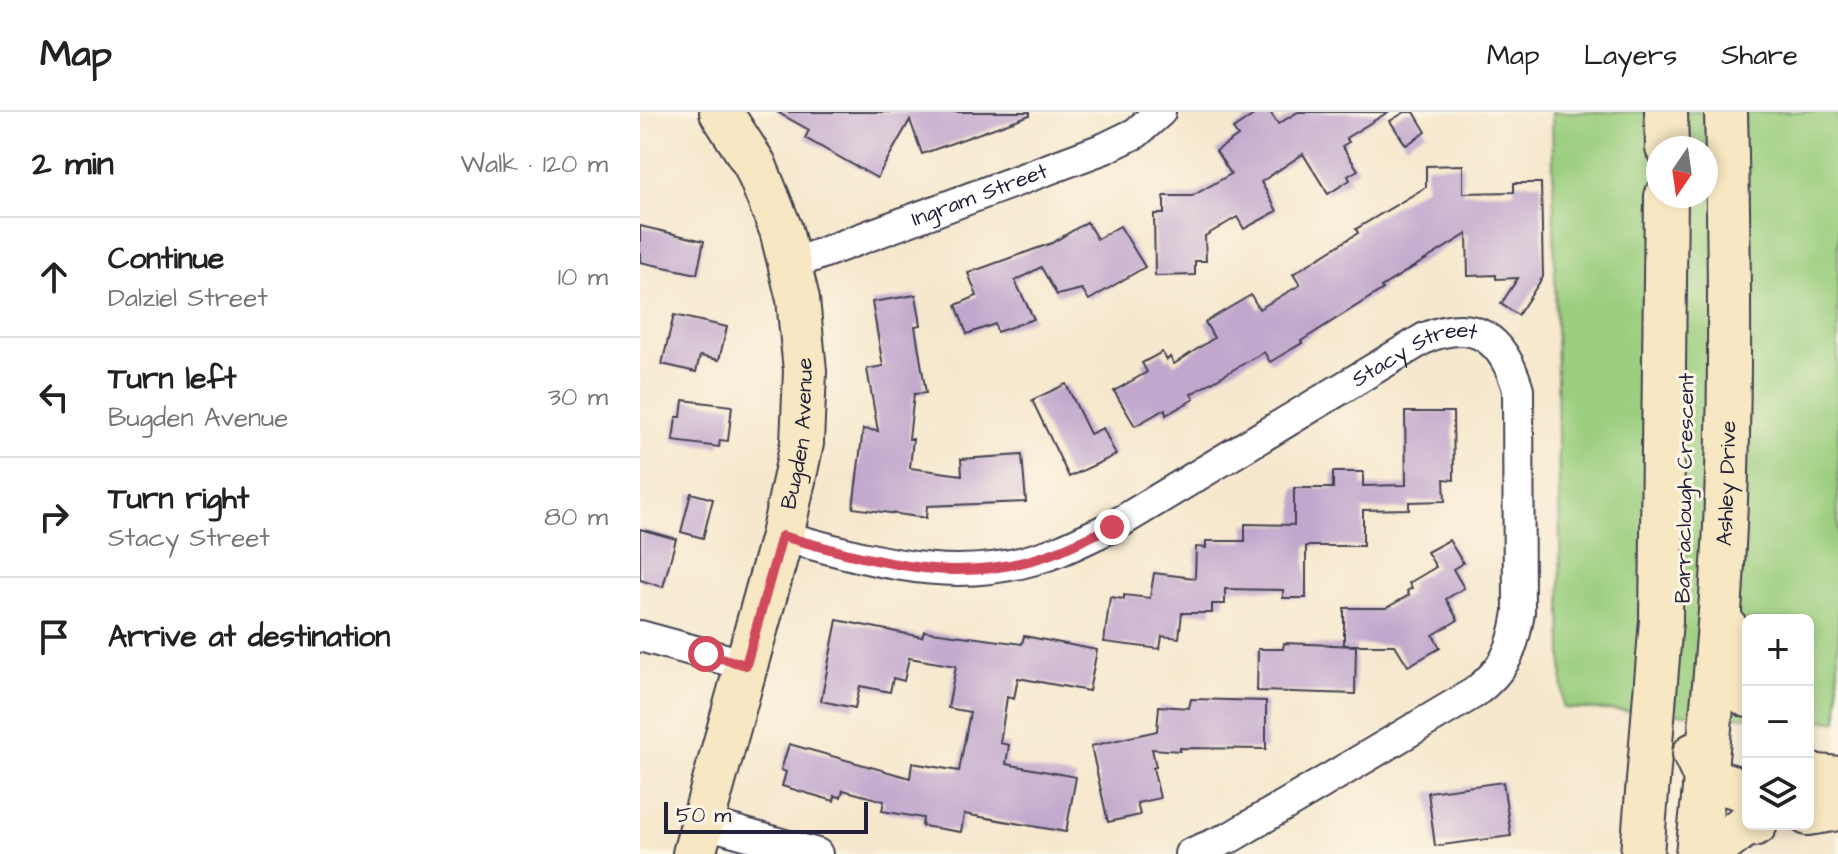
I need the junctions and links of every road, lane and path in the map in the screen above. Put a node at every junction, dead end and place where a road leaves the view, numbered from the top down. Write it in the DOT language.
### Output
graph roads {
  1 [pos="721,112"];
  2 [pos="1160,112"];
  3 [pos="1726,112"];
  4 [pos="1666,208"];
  5 [pos="1686,208"];
  6 [pos="790,265"];
  7 [pos="782,536"];
  8 [pos="1720,609"];
  9 [pos="640,636"];
  10 [pos="746,665"];
  11 [pos="1745,686"];
  12 [pos="1742,773"];
  13 [pos="1705,778"];
  14 [pos="1825,786"];
  15 [pos="1742,789"];
  16 [pos="1814,804"];
  17 [pos="1742,828"];
  18 [pos="698,838"];
  19 [pos="817,854"];
  20 [pos="1190,854"];
  21 [pos="1642,854"];
  22 [pos="1666,854"];
  23 [pos="1697,854"];
  24 [pos="1708,854"];
  1 -- 6 [label="main road, Bugden Avenue"];
  2 -- 6 [label="street, Ingram Street"];
  3 -- 8 [label="main road, Ashley Drive"];
  4 -- 21 [label="main road"];
  5 -- 13 [label="main road, Barraclough Crescent"];
  6 -- 7 [label="main road, Bugden Avenue"];
  7 -- 10 [label="main road, Bugden Avenue"];
  7 -- 20 [label="street, Stacy Street"];
  8 -- 11 [label="main road"];
  8 -- 13 [label="main road, Ashley Drive"];
  9 -- 10 [label="street"];
  10 -- 18 [label="main road, Bugden Avenue"];
  12 -- 13 [label="main road"];
  13 -- 15 [label="main road"];
  13 -- 22 [label="main road"];
  13 -- 23 [label="main road, Ashley Drive"];
  14 -- 16 [label="main road"];
  17 -- 24 [label="main road"];
  18 -- 19 [label="street"];
}
